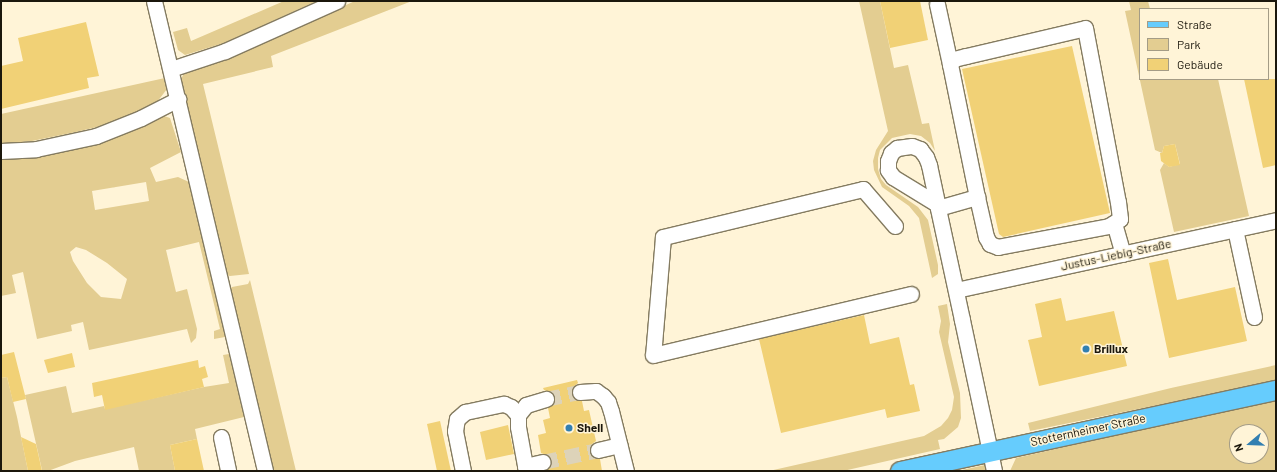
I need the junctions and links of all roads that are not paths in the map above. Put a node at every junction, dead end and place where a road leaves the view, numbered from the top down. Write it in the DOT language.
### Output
graph roads {
  1 [pos="154,1"];
  2 [pos="337,1"];
  3 [pos="937,4"];
  4 [pos="164,61"];
  5 [pos="950,64"];
  6 [pos="178,100"];
  7 [pos="1,151"];
  8 [pos="977,197"];
  9 [pos="1276,220"];
  10 [pos="1114,223"];
  11 [pos="895,226"];
  12 [pos="1235,229"];
  13 [pos="1123,254"];
  14 [pos="956,290"];
  15 [pos="911,294"];
  16 [pos="1254,317"];
  17 [pos="1276,390"];
  18 [pos="580,392"];
  19 [pos="546,399"];
  20 [pos="518,415"];
  21 [pos="221,437"];
  22 [pos="619,445"];
  23 [pos="598,450"];
  24 [pos="990,451"];
  25 [pos="543,462"];
  26 [pos="526,468"];
  27 [pos="228,471"];
  28 [pos="265,471"];
  29 [pos="463,471"];
  30 [pos="626,471"];
  31 [pos="900,471"];
  32 [pos="994,471"];
  1 -- 4 [label="street"];
  2 -- 4 [label="street"];
  3 -- 5 [label="street"];
  4 -- 6 [label="street"];
  5 -- 8 [label="street"];
  5 -- 10 [label="street"];
  6 -- 7 [label="street"];
  6 -- 28 [label="street"];
  8 -- 10 [label="street"];
  8 -- 14 [label="street"];
  9 -- 12 [label="street, Justus-Liebig-Straße"];
  10 -- 13 [label="street"];
  11 -- 15 [label="street"];
  12 -- 13 [label="street, Justus-Liebig-Straße"];
  12 -- 16 [label="street"];
  13 -- 14 [label="street, Justus-Liebig-Straße"];
  14 -- 24 [label="street"];
  17 -- 24 [label="main road, Stotternheimer Straße"];
  18 -- 22 [label="street"];
  19 -- 20 [label="street"];
  20 -- 26 [label="street"];
  20 -- 29 [label="street"];
  21 -- 27 [label="street"];
  22 -- 23 [label="street"];
  22 -- 30 [label="street"];
  24 -- 31 [label="main road, Stotternheimer Straße"];
  24 -- 32 [label="street"];
  25 -- 26 [label="street"];
}
